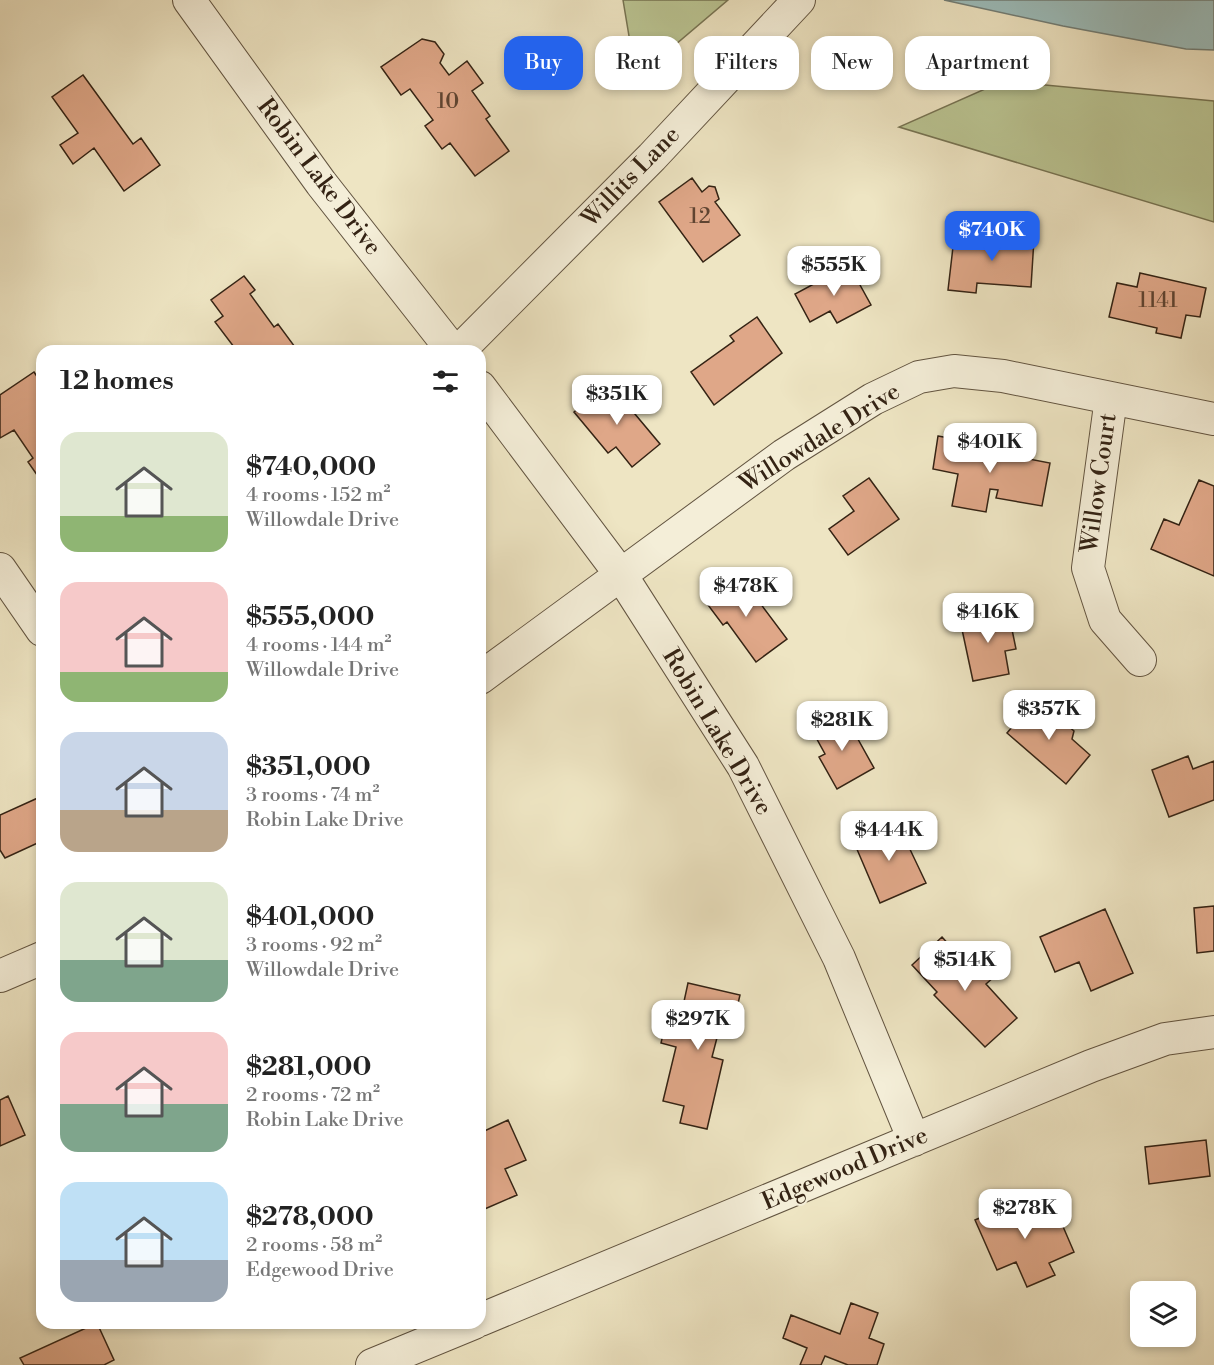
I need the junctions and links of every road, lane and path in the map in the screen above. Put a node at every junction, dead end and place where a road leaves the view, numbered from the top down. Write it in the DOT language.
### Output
graph roads {
  1 [pos="189,0"];
  2 [pos="799,0"];
  3 [pos="448,345"];
  4 [pos="465,345"];
  5 [pos="486,395"];
  6 [pos="1111,398"];
  7 [pos="1214,419"];
  8 [pos="0,569"];
  9 [pos="621,575"];
  10 [pos="36,621"];
  11 [pos="1140,660"];
  12 [pos="486,674"];
  13 [pos="36,961"];
  14 [pos="0,976"];
  15 [pos="1214,1032"];
  16 [pos="914,1140"];
  17 [pos="486,1318"];
  18 [pos="459,1329"];
  19 [pos="372,1365"];
  1 -- 3 [label="street, Robin Lake Drive"];
  2 -- 4 [label="street, Willits Lane"];
  5 -- 9 [label="street, Robin Lake Drive"];
  6 -- 7 [label="street, Willowdale Drive"];
  6 -- 9 [label="street, Willowdale Drive"];
  6 -- 11 [label="street, Willow Court"];
  8 -- 10 [label="street"];
  9 -- 12 [label="street, Willowdale Drive"];
  9 -- 16 [label="street, Robin Lake Drive"];
  13 -- 14 [label="street"];
  15 -- 16 [label="street, Edgewood Drive"];
  16 -- 17 [label="street, Edgewood Drive"];
  18 -- 19 [label="street"];
}
